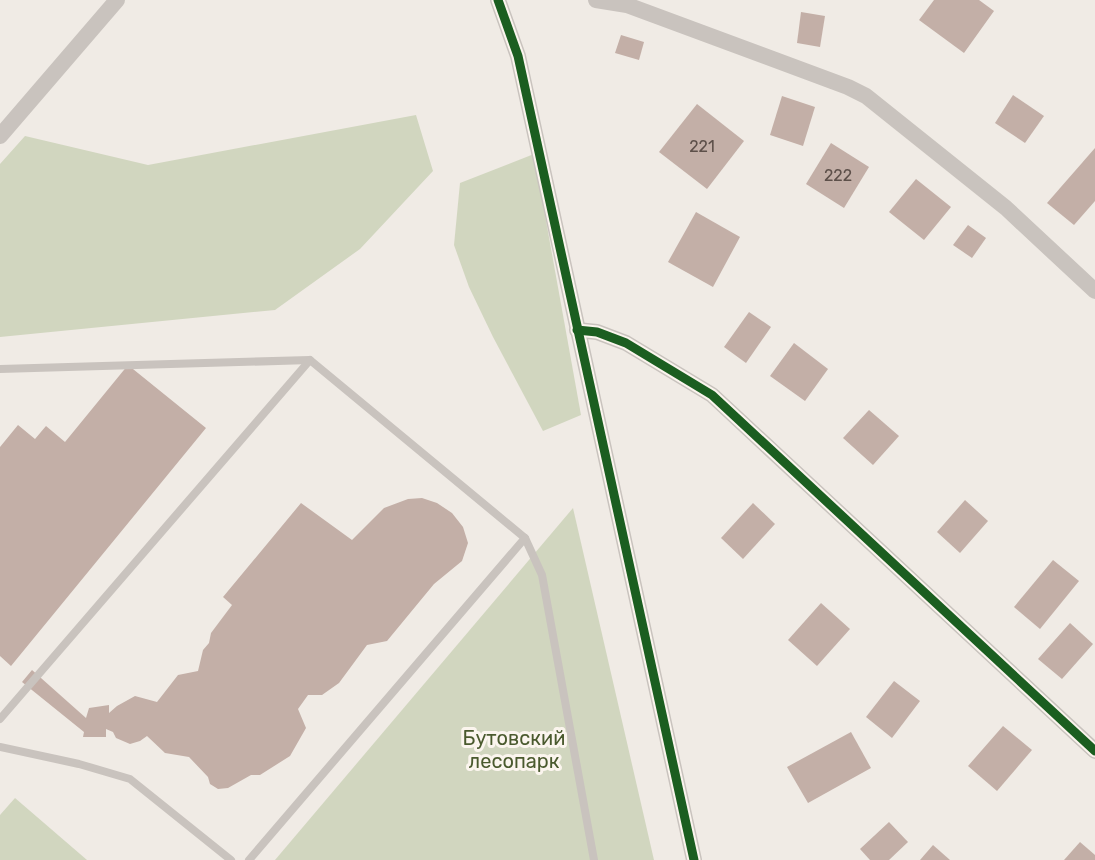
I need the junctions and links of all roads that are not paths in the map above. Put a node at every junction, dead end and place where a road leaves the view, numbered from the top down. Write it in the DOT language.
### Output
graph roads {
  1 [pos="117,0"];
  2 [pos="498,0"];
  3 [pos="596,0"];
  4 [pos="0,135"];
  5 [pos="1095,291"];
  6 [pos="577,330"];
  7 [pos="310,360"];
  8 [pos="0,369"];
  9 [pos="525,538"];
  10 [pos="0,719"];
  11 [pos="0,747"];
  12 [pos="1095,751"];
  13 [pos="231,860"];
  14 [pos="249,860"];
  15 [pos="594,860"];
  16 [pos="694,860"];
  1 -- 4 [label="street"];
  2 -- 6 [label="street"];
  3 -- 5 [label="street"];
  6 -- 12 [label="street"];
  6 -- 16 [label="street"];
  7 -- 8 [label="lane"];
  7 -- 9 [label="lane"];
  7 -- 10 [label="lane"];
  9 -- 14 [label="lane"];
  9 -- 15 [label="lane"];
  11 -- 13 [label="lane"];
}
